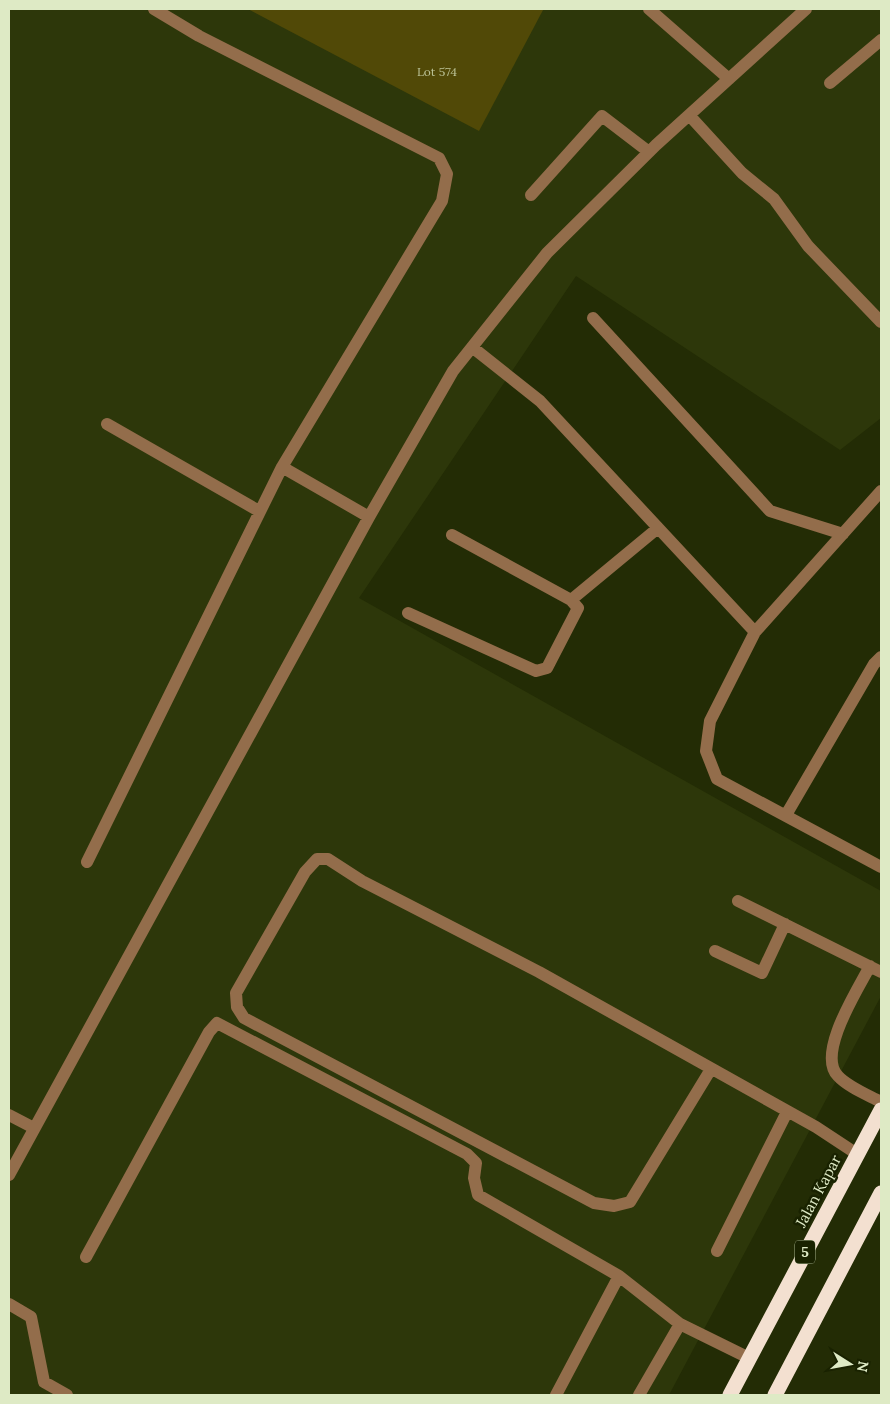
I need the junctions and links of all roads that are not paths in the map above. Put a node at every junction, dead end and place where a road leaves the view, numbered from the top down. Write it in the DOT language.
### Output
graph roads {
  1 [pos="154,9"];
  2 [pos="649,9"];
  3 [pos="806,9"];
  4 [pos="881,40"];
  5 [pos="729,79"];
  6 [pos="830,83"];
  7 [pos="689,115"];
  8 [pos="648,152"];
  9 [pos="532,194"];
  10 [pos="593,318"];
  11 [pos="881,322"];
  12 [pos="472,347"];
  13 [pos="107,424"];
  14 [pos="282,467"];
  15 [pos="881,491"];
  16 [pos="259,511"];
  17 [pos="369,517"];
  18 [pos="658,528"];
  19 [pos="843,534"];
  20 [pos="452,535"];
  21 [pos="572,600"];
  22 [pos="408,613"];
  23 [pos="755,632"];
  24 [pos="881,657"];
  25 [pos="786,815"];
  26 [pos="87,862"];
  27 [pos="881,867"];
  28 [pos="738,901"];
  29 [pos="784,924"];
  30 [pos="716,951"];
  31 [pos="876,969"];
  32 [pos="711,1069"];
  33 [pos="881,1102"];
  34 [pos="881,1110"];
  35 [pos="787,1112"];
  36 [pos="9,1115"];
  37 [pos="34,1128"];
  38 [pos="857,1154"];
  39 [pos="9,1175"];
  40 [pos="881,1193"];
  41 [pos="717,1251"];
  42 [pos="86,1257"];
  43 [pos="619,1276"];
  44 [pos="9,1304"];
  45 [pos="680,1324"];
  46 [pos="749,1358"];
  47 [pos="67,1395"];
  48 [pos="556,1395"];
  49 [pos="639,1395"];
  50 [pos="730,1395"];
  51 [pos="775,1395"];
  1 -- 14 [label="street"];
  2 -- 5 [label="street"];
  3 -- 5 [label="street"];
  4 -- 6 [label="street"];
  5 -- 7 [label="street"];
  7 -- 8 [label="street"];
  7 -- 11 [label="street"];
  8 -- 9 [label="street"];
  8 -- 12 [label="street"];
  10 -- 19 [label="street"];
  12 -- 17 [label="street"];
  12 -- 18 [label="street"];
  13 -- 16 [label="street"];
  14 -- 16 [label="street"];
  14 -- 17 [label="street"];
  15 -- 19 [label="street"];
  16 -- 26 [label="street"];
  17 -- 37 [label="street"];
  18 -- 21 [label="street"];
  18 -- 23 [label="street"];
  19 -- 23 [label="street"];
  20 -- 21 [label="street"];
  21 -- 22 [label="street"];
  23 -- 25 [label="street"];
  24 -- 25 [label="street"];
  25 -- 27 [label="street"];
  28 -- 29 [label="street"];
  29 -- 30 [label="street"];
  29 -- 31 [label="street"];
  31 -- 33 [label="street"];
  32 -- 32 [label="street"];
  32 -- 35 [label="street"];
  34 -- 38 [label="highway, Jalan Kapar / 5"];
  35 -- 38 [label="street"];
  35 -- 41 [label="street"];
  36 -- 37 [label="street"];
  37 -- 39 [label="street"];
  38 -- 46 [label="highway, Jalan Kapar / 5"];
  40 -- 51 [label="highway"];
  42 -- 43 [label="street"];
  43 -- 45 [label="street"];
  43 -- 48 [label="street"];
  44 -- 47 [label="street"];
  45 -- 46 [label="street"];
  45 -- 49 [label="street"];
  46 -- 50 [label="highway, Jalan Kapar / 5"];
}
